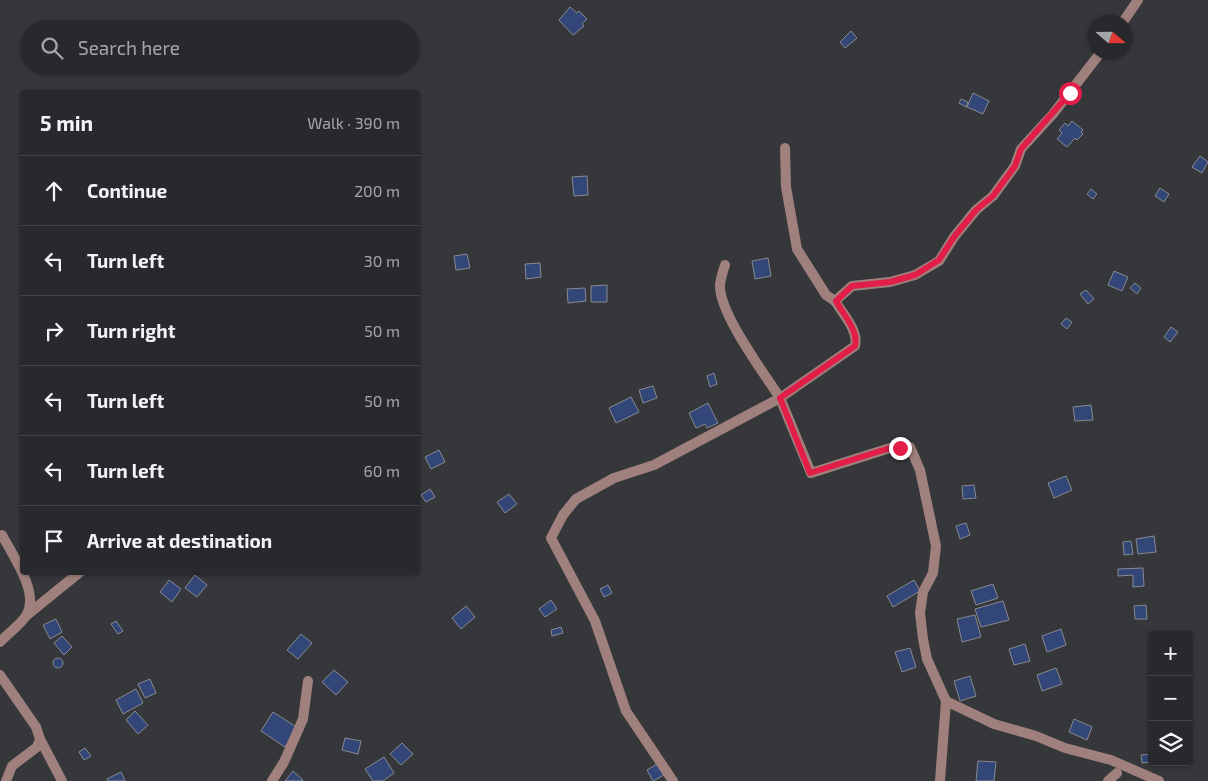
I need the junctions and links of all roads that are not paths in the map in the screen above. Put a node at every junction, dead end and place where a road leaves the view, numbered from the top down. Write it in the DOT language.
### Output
graph roads {
  1 [pos="1138,0"];
  2 [pos="1128,15"];
  3 [pos="1095,60"];
  4 [pos="784,148"];
  5 [pos="725,265"];
  6 [pos="836,301"];
  7 [pos="780,398"];
  8 [pos="2,535"];
  9 [pos="20,570"];
  10 [pos="22,575"];
  11 [pos="76,575"];
  12 [pos="26,616"];
  13 [pos="0,642"];
  14 [pos="0,675"];
  15 [pos="308,681"];
  16 [pos="946,702"];
  17 [pos="40,739"];
  18 [pos="1117,773"];
  19 [pos="6,781"];
  20 [pos="62,781"];
  21 [pos="272,781"];
  22 [pos="673,781"];
  23 [pos="940,781"];
  24 [pos="1108,781"];
  25 [pos="1159,781"];
  1 -- 2 [label="street"];
  3 -- 6 [label="street"];
  4 -- 6 [label="street"];
  5 -- 7 [label="street"];
  6 -- 7 [label="street"];
  7 -- 16 [label="street"];
  7 -- 22 [label="street"];
  8 -- 9 [label="street"];
  10 -- 12 [label="street"];
  11 -- 12 [label="street"];
  12 -- 13 [label="street"];
  14 -- 17 [label="street"];
  15 -- 21 [label="street"];
  16 -- 23 [label="street"];
  16 -- 25 [label="street"];
  17 -- 19 [label="street"];
  17 -- 20 [label="street"];
  18 -- 24 [label="street"];
}
